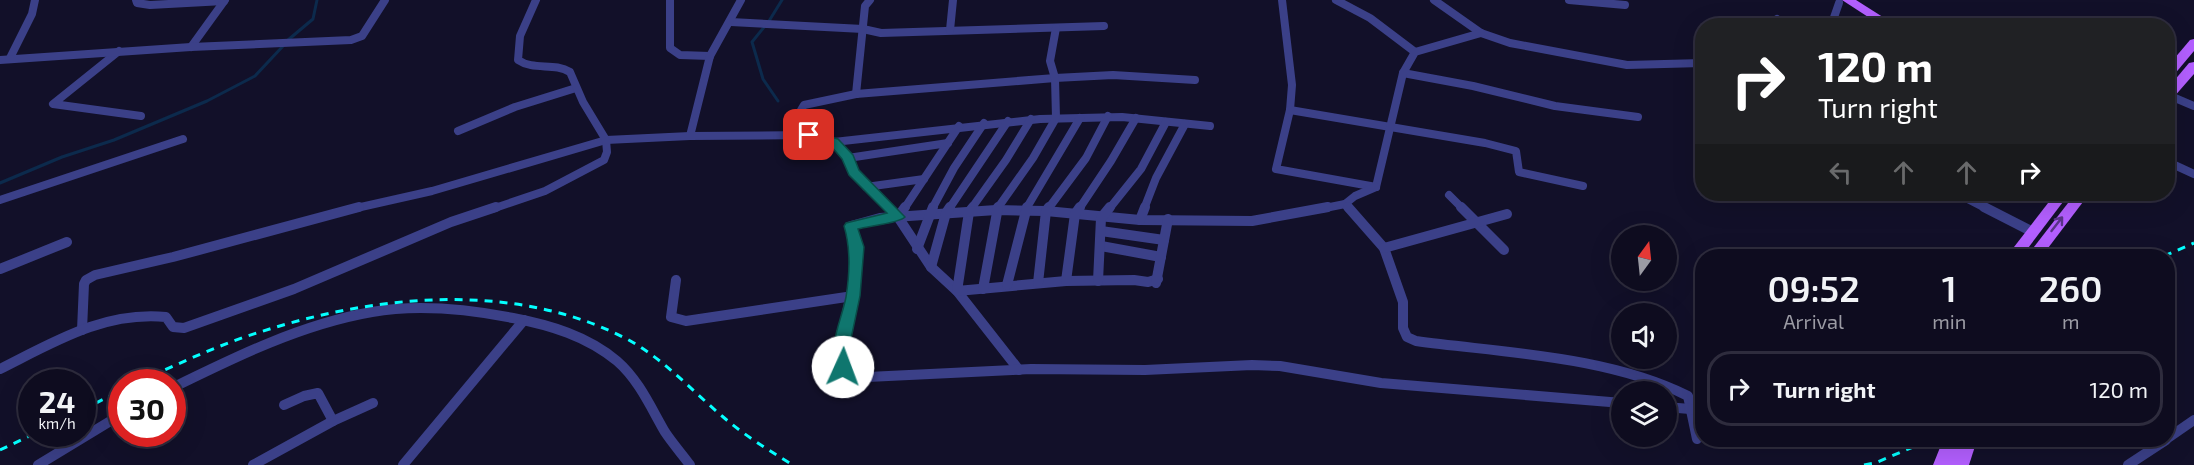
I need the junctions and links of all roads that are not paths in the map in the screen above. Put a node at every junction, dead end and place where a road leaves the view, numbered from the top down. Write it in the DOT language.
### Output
graph roads {
  1 [pos="35,0"];
  2 [pos="136,0"];
  3 [pos="385,0"];
  4 [pos="536,0"];
  5 [pos="670,0"];
  6 [pos="741,0"];
  7 [pos="870,0"];
  8 [pos="953,0"];
  9 [pos="1282,0"];
  10 [pos="1336,0"];
  11 [pos="1434,0"];
  12 [pos="1569,0"];
  13 [pos="225,1"];
  14 [pos="1840,1"];
  15 [pos="1625,5"];
  16 [pos="1834,18"];
  17 [pos="1865,18"];
  18 [pos="1875,18"];
  19 [pos="730,22"];
  20 [pos="1104,26"];
  21 [pos="1056,28"];
  22 [pos="863,29"];
  23 [pos="950,30"];
  24 [pos="1481,33"];
  25 [pos="2194,43"];
  26 [pos="190,47"];
  27 [pos="119,51"];
  28 [pos="1415,52"];
  29 [pos="710,56"];
  30 [pos="10,58"];
  31 [pos="0,60"];
  32 [pos="1695,63"];
  33 [pos="2175,64"];
  34 [pos="2194,66"];
  35 [pos="1403,73"];
  36 [pos="1056,78"];
  37 [pos="1195,80"];
  38 [pos="2175,87"];
  39 [pos="576,88"];
  40 [pos="856,94"];
  41 [pos="2175,98"];
  42 [pos="2194,106"];
  43 [pos="1290,110"];
  44 [pos="141,116"];
  45 [pos="1108,116"];
  46 [pos="1638,117"];
  47 [pos="1056,118"];
  48 [pos="1080,118"];
  49 [pos="1136,118"];
  50 [pos="1031,119"];
  51 [pos="1008,121"];
  52 [pos="1166,122"];
  53 [pos="984,123"];
  54 [pos="1185,124"];
  55 [pos="959,126"];
  56 [pos="1210,126"];
  57 [pos="1390,127"];
  58 [pos="458,131"];
  59 [pos="809,135"];
  60 [pos="690,136"];
  61 [pos="183,139"];
  62 [pos="606,140"];
  63 [pos="834,142"];
  64 [pos="948,143"];
  65 [pos="848,158"];
  66 [pos="2175,165"];
  67 [pos="2194,174"];
  68 [pos="924,179"];
  69 [pos="1583,186"];
  70 [pos="866,187"];
  71 [pos="1376,187"];
  72 [pos="1449,195"];
  73 [pos="0,200"];
  74 [pos="1972,201"];
  75 [pos="2056,201"];
  76 [pos="2077,201"];
  77 [pos="1345,204"];
  78 [pos="996,210"];
  79 [pos="1025,210"];
  80 [pos="1046,211"];
  81 [pos="969,212"];
  82 [pos="946,213"];
  83 [pos="1075,214"];
  84 [pos="1507,214"];
  85 [pos="928,215"];
  86 [pos="898,217"];
  87 [pos="1101,218"];
  88 [pos="1168,219"];
  89 [pos="1140,220"];
  90 [pos="1475,221"];
  91 [pos="1101,231"];
  92 [pos="2031,231"];
  93 [pos="1164,240"];
  94 [pos="67,242"];
  95 [pos="1101,246"];
  96 [pos="1384,248"];
  97 [pos="917,249"];
  98 [pos="2019,249"];
  99 [pos="2039,249"];
  100 [pos="1504,250"];
  101 [pos="1161,257"];
  102 [pos="931,267"];
  103 [pos="0,269"];
  104 [pos="676,280"];
  105 [pos="1066,281"];
  106 [pos="1098,281"];
  107 [pos="1038,283"];
  108 [pos="1007,285"];
  109 [pos="983,289"];
  110 [pos="957,291"];
  111 [pos="853,296"];
  112 [pos="524,320"];
  113 [pos="82,330"];
  114 [pos="0,369"];
  115 [pos="1019,370"];
  116 [pos="186,382"];
  117 [pos="1611,402"];
  118 [pos="373,403"];
  119 [pos="284,405"];
  120 [pos="1677,407"];
  121 [pos="1689,408"];
  122 [pos="1695,409"];
  123 [pos="2194,420"];
  124 [pos="333,421"];
  125 [pos="108,422"];
  126 [pos="1695,431"];
  127 [pos="2175,433"];
  128 [pos="1949,447"];
  129 [pos="1966,447"];
  130 [pos="2155,447"];
  131 [pos="38,465"];
  132 [pos="253,465"];
  133 [pos="403,465"];
  134 [pos="690,465"];
  135 [pos="1942,465"];
  136 [pos="1960,465"];
  137 [pos="2128,465"];
  1 -- 30 [label="street"];
  2 -- 13 [label="street"];
  3 -- 26 [label="street"];
  4 -- 39 [label="street"];
  5 -- 29 [label="street"];
  6 -- 19 [label="street"];
  7 -- 22 [label="street"];
  8 -- 23 [label="street"];
  9 -- 43 [label="street"];
  10 -- 28 [label="street"];
  11 -- 24 [label="street"];
  12 -- 15 [label="street"];
  13 -- 26 [label="street"];
  14 -- 16 [label="street"];
  14 -- 17 [label="main road"];
  14 -- 18 [label="main road"];
  19 -- 22 [label="street"];
  19 -- 29 [label="street"];
  20 -- 21 [label="street"];
  21 -- 23 [label="street"];
  21 -- 36 [label="street"];
  22 -- 23 [label="street"];
  22 -- 40 [label="street"];
  24 -- 28 [label="street"];
  24 -- 32 [label="street"];
  25 -- 33 [label="main road"];
  26 -- 27 [label="street"];
  27 -- 30 [label="street"];
  27 -- 44 [label="street"];
  28 -- 35 [label="street"];
  29 -- 60 [label="street"];
  30 -- 31 [label="street"];
  34 -- 38 [label="main road"];
  35 -- 46 [label="street"];
  35 -- 57 [label="street"];
  36 -- 37 [label="street"];
  36 -- 40 [label="street"];
  36 -- 47 [label="street"];
  39 -- 58 [label="street"];
  39 -- 62 [label="street"];
  40 -- 59 [label="street"];
  41 -- 42 [label="street"];
  43 -- 57 [label="street"];
  43 -- 71 [label="street"];
  45 -- 48 [label="street"];
  45 -- 49 [label="street"];
  45 -- 80 [label="street"];
  47 -- 48 [label="street"];
  47 -- 50 [label="street"];
  47 -- 78 [label="street"];
  48 -- 79 [label="street"];
  49 -- 52 [label="street"];
  49 -- 83 [label="street"];
  50 -- 51 [label="street"];
  50 -- 81 [label="street"];
  51 -- 53 [label="street"];
  51 -- 82 [label="street"];
  52 -- 54 [label="street"];
  52 -- 87 [label="street"];
  53 -- 55 [label="street"];
  53 -- 85 [label="street"];
  54 -- 56 [label="street"];
  54 -- 89 [label="street"];
  55 -- 63 [label="street"];
  55 -- 64 [label="street"];
  57 -- 69 [label="street"];
  57 -- 71 [label="street"];
  59 -- 60 [label="street"];
  59 -- 63 [label="street"];
  60 -- 62 [label="street"];
  61 -- 73 [label="street"];
  62 -- 113 [label="street"];
  62 -- 113 [label="street"];
  63 -- 65 [label="street"];
  64 -- 65 [label="street"];
  64 -- 68 [label="street"];
  65 -- 70 [label="street"];
  66 -- 67 [label="street"];
  68 -- 70 [label="street"];
  68 -- 86 [label="street"];
  70 -- 86 [label="street"];
  71 -- 77 [label="street"];
  72 -- 90 [label="street"];
  74 -- 92 [label="street"];
  75 -- 92 [label="main road"];
  99 -- 76 [label="main road, one-way"];
  77 -- 88 [label="street"];
  77 -- 96 [label="street"];
  78 -- 79 [label="street"];
  78 -- 81 [label="street"];
  78 -- 109 [label="street"];
  79 -- 80 [label="street"];
  79 -- 108 [label="street"];
  80 -- 83 [label="street"];
  80 -- 107 [label="street"];
  81 -- 82 [label="street"];
  81 -- 110 [label="street"];
  82 -- 85 [label="street"];
  82 -- 102 [label="street"];
  83 -- 87 [label="street"];
  83 -- 105 [label="street"];
  84 -- 90 [label="street"];
  85 -- 86 [label="street"];
  85 -- 97 [label="street"];
  86 -- 97 [label="street"];
  86 -- 111 [label="street"];
  87 -- 89 [label="street"];
  87 -- 91 [label="street"];
  88 -- 89 [label="street"];
  88 -- 93 [label="street"];
  90 -- 96 [label="street"];
  90 -- 100 [label="street"];
  91 -- 93 [label="street"];
  91 -- 95 [label="street"];
  92 -- 98 [label="main road"];
  93 -- 101 [label="street"];
  94 -- 103 [label="street"];
  95 -- 101 [label="street"];
  95 -- 106 [label="street"];
  96 -- 121 [label="street"];
  97 -- 102 [label="street"];
  101 -- 106 [label="street"];
  102 -- 110 [label="street"];
  104 -- 111 [label="street"];
  105 -- 106 [label="street"];
  105 -- 107 [label="street"];
  107 -- 108 [label="street"];
  108 -- 109 [label="street"];
  109 -- 110 [label="street"];
  110 -- 115 [label="street"];
  111 -- 115 [label="street"];
  112 -- 116 [label="street"];
  112 -- 133 [label="street"];
  112 -- 134 [label="street"];
  113 -- 114 [label="street"];
  115 -- 117 [label="street"];
  118 -- 124 [label="street"];
  119 -- 124 [label="street"];
  120 -- 121 [label="street"];
  121 -- 122 [label="street"];
  121 -- 126 [label="street"];
  123 -- 127 [label="street"];
  124 -- 132 [label="street"];
  125 -- 131 [label="street"];
  128 -- 135 [label="main road"];
  129 -- 136 [label="main road"];
  130 -- 137 [label="street"];
}
